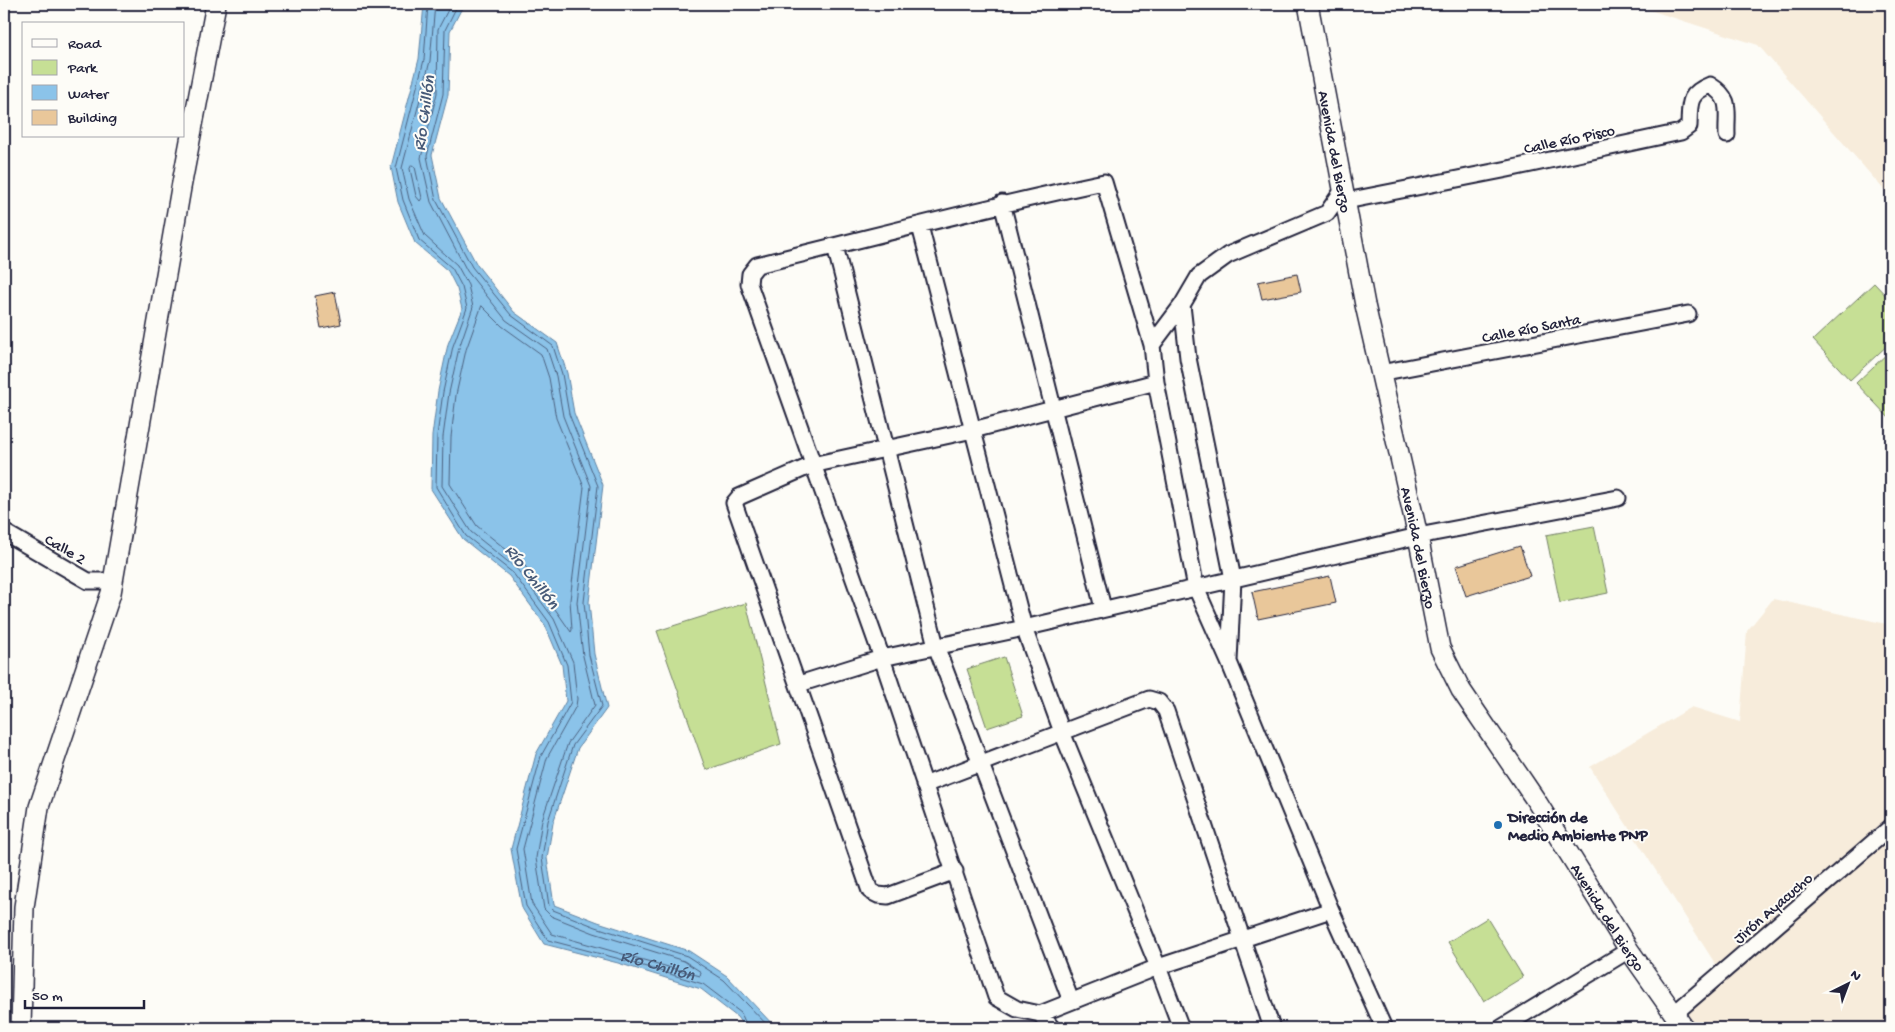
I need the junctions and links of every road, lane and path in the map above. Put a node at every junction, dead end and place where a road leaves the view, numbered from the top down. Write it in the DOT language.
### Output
graph roads {
  1 [pos="216,4"];
  2 [pos="1308,4"];
  3 [pos="1726,135"];
  4 [pos="1344,195"];
  5 [pos="1002,203"];
  6 [pos="920,226"];
  7 [pos="835,246"];
  8 [pos="1182,305"];
  9 [pos="1688,314"];
  10 [pos="1152,345"];
  11 [pos="1380,373"];
  12 [pos="1156,382"];
  13 [pos="1054,409"];
  14 [pos="974,430"];
  15 [pos="886,449"];
  16 [pos="812,465"];
  17 [pos="1618,498"];
  18 [pos="4,532"];
  19 [pos="1418,536"];
  20 [pos="1233,580"];
  21 [pos="113,581"];
  22 [pos="1196,588"];
  23 [pos="1103,608"];
  24 [pos="1024,628"];
  25 [pos="936,646"];
  26 [pos="882,658"];
  27 [pos="1229,662"];
  28 [pos="799,684"];
  29 [pos="1062,732"];
  30 [pos="979,764"];
  31 [pos="924,785"];
  32 [pos="1891,827"];
  33 [pos="955,871"];
  34 [pos="1331,910"];
  35 [pos="1242,940"];
  36 [pos="1630,950"];
  37 [pos="1158,967"];
  38 [pos="1071,1001"];
  39 [pos="1040,1014"];
  40 [pos="1679,1021"];
  41 [pos="21,1028"];
  42 [pos="1052,1028"];
  43 [pos="1181,1028"];
  44 [pos="1272,1028"];
  45 [pos="1384,1028"];
  46 [pos="1501,1028"];
  1 -- 21 [label="street"];
  2 -- 4 [label="street, Avenida del Bierzo"];
  3 -- 4 [label="street, Calle Río Pisco"];
  4 -- 8 [label="street"];
  4 -- 11 [label="street, Avenida del Bierzo"];
  5 -- 6 [label="street"];
  5 -- 10 [label="street"];
  5 -- 13 [label="street"];
  6 -- 7 [label="street"];
  6 -- 14 [label="street"];
  7 -- 15 [label="street"];
  7 -- 16 [label="street"];
  8 -- 10 [label="street"];
  8 -- 20 [label="street"];
  9 -- 11 [label="street, Calle Río Santa"];
  10 -- 12 [label="street"];
  11 -- 19 [label="street, Avenida del Bierzo"];
  12 -- 13 [label="street"];
  12 -- 22 [label="street"];
  13 -- 14 [label="street"];
  13 -- 23 [label="street"];
  14 -- 15 [label="street"];
  14 -- 24 [label="street"];
  15 -- 16 [label="street"];
  15 -- 25 [label="street"];
  16 -- 26 [label="street"];
  16 -- 28 [label="street"];
  17 -- 19 [label="street"];
  18 -- 21 [label="street, Calle 2"];
  19 -- 20 [label="street"];
  19 -- 36 [label="street, Avenida del Bierzo"];
  20 -- 22 [label="street"];
  20 -- 27 [label="street"];
  21 -- 41 [label="street"];
  22 -- 23 [label="street"];
  22 -- 27 [label="street"];
  23 -- 24 [label="street"];
  24 -- 25 [label="street"];
  24 -- 29 [label="street"];
  25 -- 26 [label="street"];
  25 -- 30 [label="street"];
  26 -- 28 [label="street"];
  26 -- 31 [label="street"];
  27 -- 34 [label="street"];
  28 -- 33 [label="street"];
  29 -- 30 [label="street"];
  29 -- 35 [label="street"];
  29 -- 37 [label="street"];
  30 -- 31 [label="street"];
  30 -- 38 [label="street"];
  31 -- 33 [label="street"];
  32 -- 40 [label="street, Jirón Ayacucho"];
  33 -- 39 [label="street"];
  34 -- 35 [label="street"];
  34 -- 45 [label="street"];
  35 -- 37 [label="street"];
  35 -- 44 [label="street"];
  36 -- 40 [label="street, Avenida del Bierzo"];
  36 -- 46 [label="street"];
  37 -- 38 [label="street"];
  37 -- 43 [label="street"];
  38 -- 39 [label="street"];
  39 -- 42 [label="street"];
}
